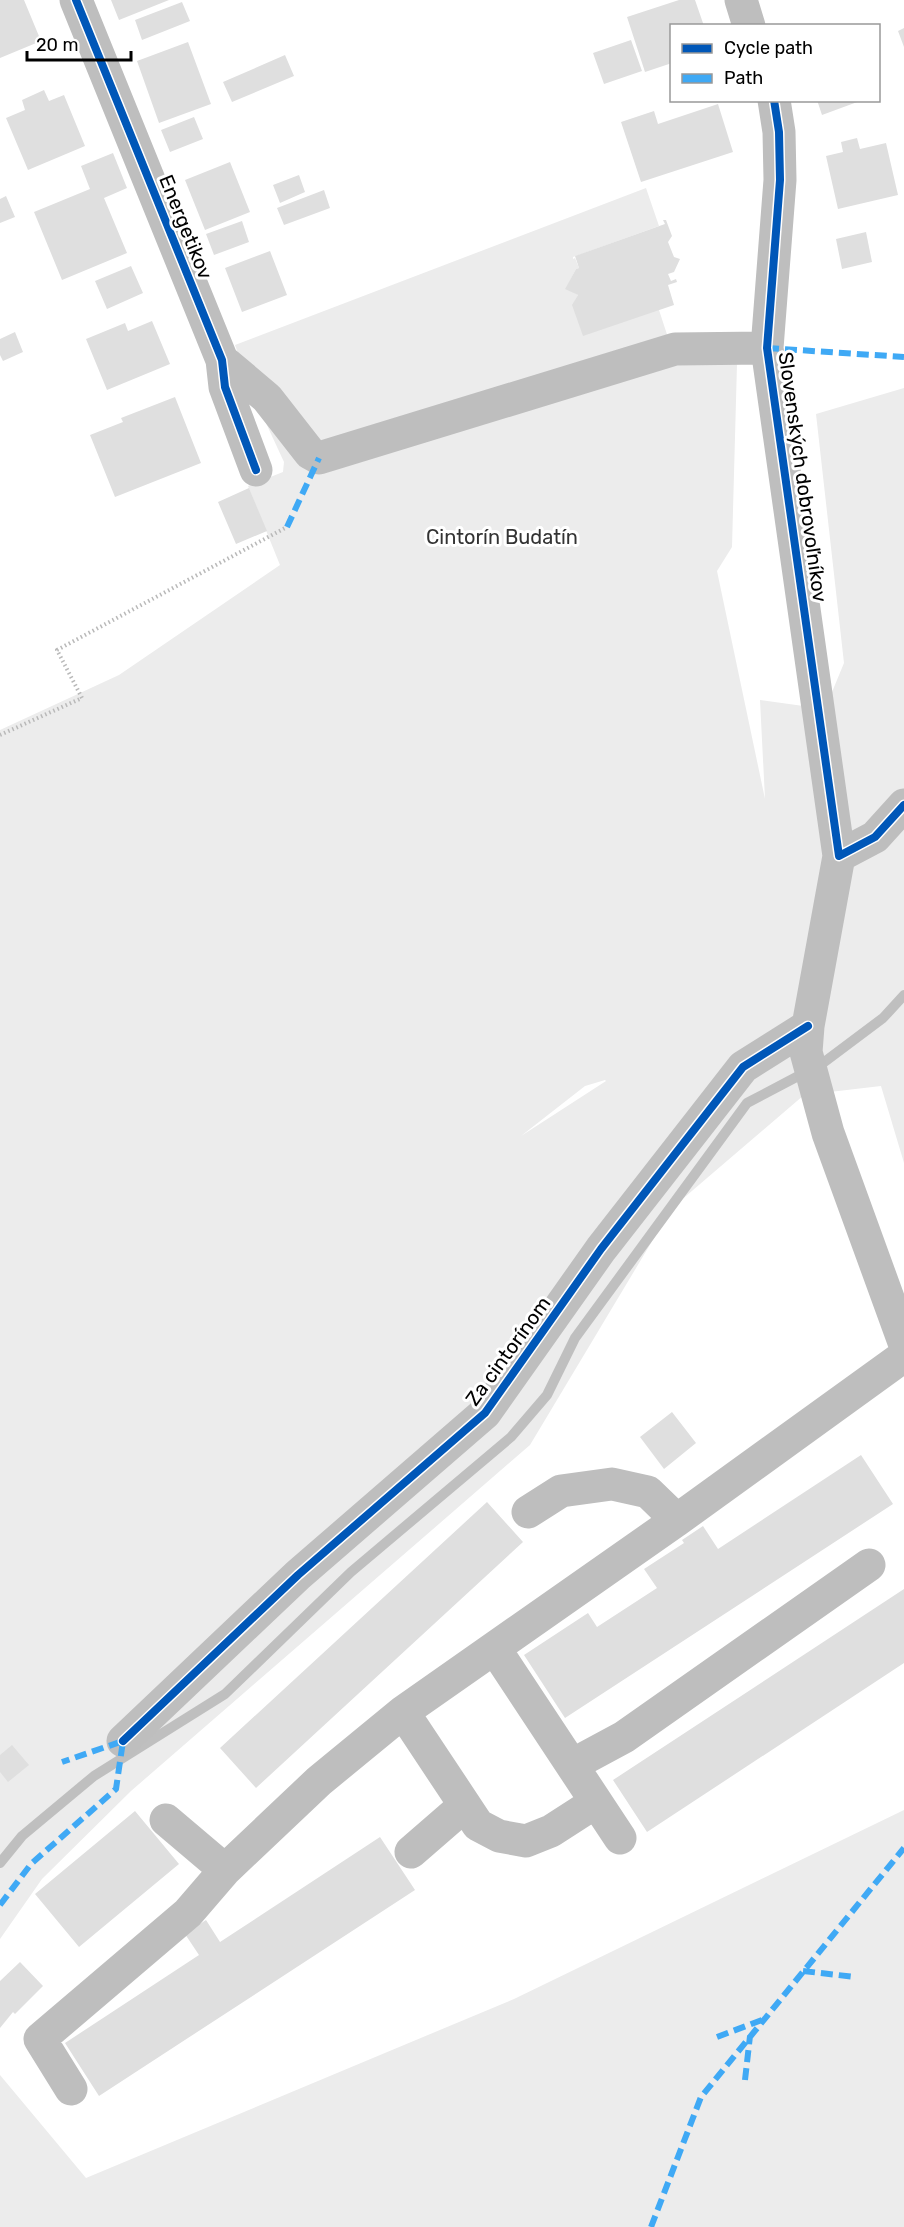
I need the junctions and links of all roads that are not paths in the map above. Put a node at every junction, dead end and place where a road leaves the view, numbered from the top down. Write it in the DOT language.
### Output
graph roads {
  1 [pos="76,0"];
  2 [pos="741,0"];
  3 [pos="748,24"];
  4 [pos="774,102"];
  5 [pos="767,348"];
  6 [pos="222,360"];
  7 [pos="256,470"];
  8 [pos="904,805"];
  9 [pos="839,856"];
  10 [pos="807,1039"];
  11 [pos="904,1342"];
  12 [pos="904,1356"];
  13 [pos="528,1512"];
  14 [pos="677,1520"];
  15 [pos="869,1565"];
  16 [pos="495,1649"];
  17 [pos="403,1712"];
  18 [pos="123,1741"];
  19 [pos="572,1765"];
  20 [pos="596,1802"];
  21 [pos="464,1806"];
  22 [pos="166,1820"];
  23 [pos="620,1838"];
  24 [pos="411,1852"];
  25 [pos="225,1870"];
  26 [pos="71,2089"];
  1 -- 6 [label="street, Energetikov"];
  2 -- 3 [label="street"];
  4 -- 5 [label="street, Slovenských dobrovoľníkov"];
  5 -- 6 [label="street"];
  5 -- 9 [label="street, Slovenských dobrovoľníkov"];
  6 -- 7 [label="street, Energetikov"];
  8 -- 9 [label="street"];
  9 -- 10 [label="street, Slovenských dobrovoľníkov"];
  10 -- 11 [label="street"];
  10 -- 18 [label="street, Za cintorínom"];
  12 -- 14 [label="street"];
  13 -- 14 [label="street"];
  14 -- 16 [label="street"];
  15 -- 19 [label="street"];
  16 -- 17 [label="street"];
  16 -- 19 [label="street"];
  17 -- 21 [label="street"];
  17 -- 25 [label="street"];
  19 -- 20 [label="street"];
  20 -- 21 [label="street"];
  20 -- 23 [label="street"];
  21 -- 24 [label="street"];
  22 -- 25 [label="street"];
  25 -- 26 [label="street"];
}
